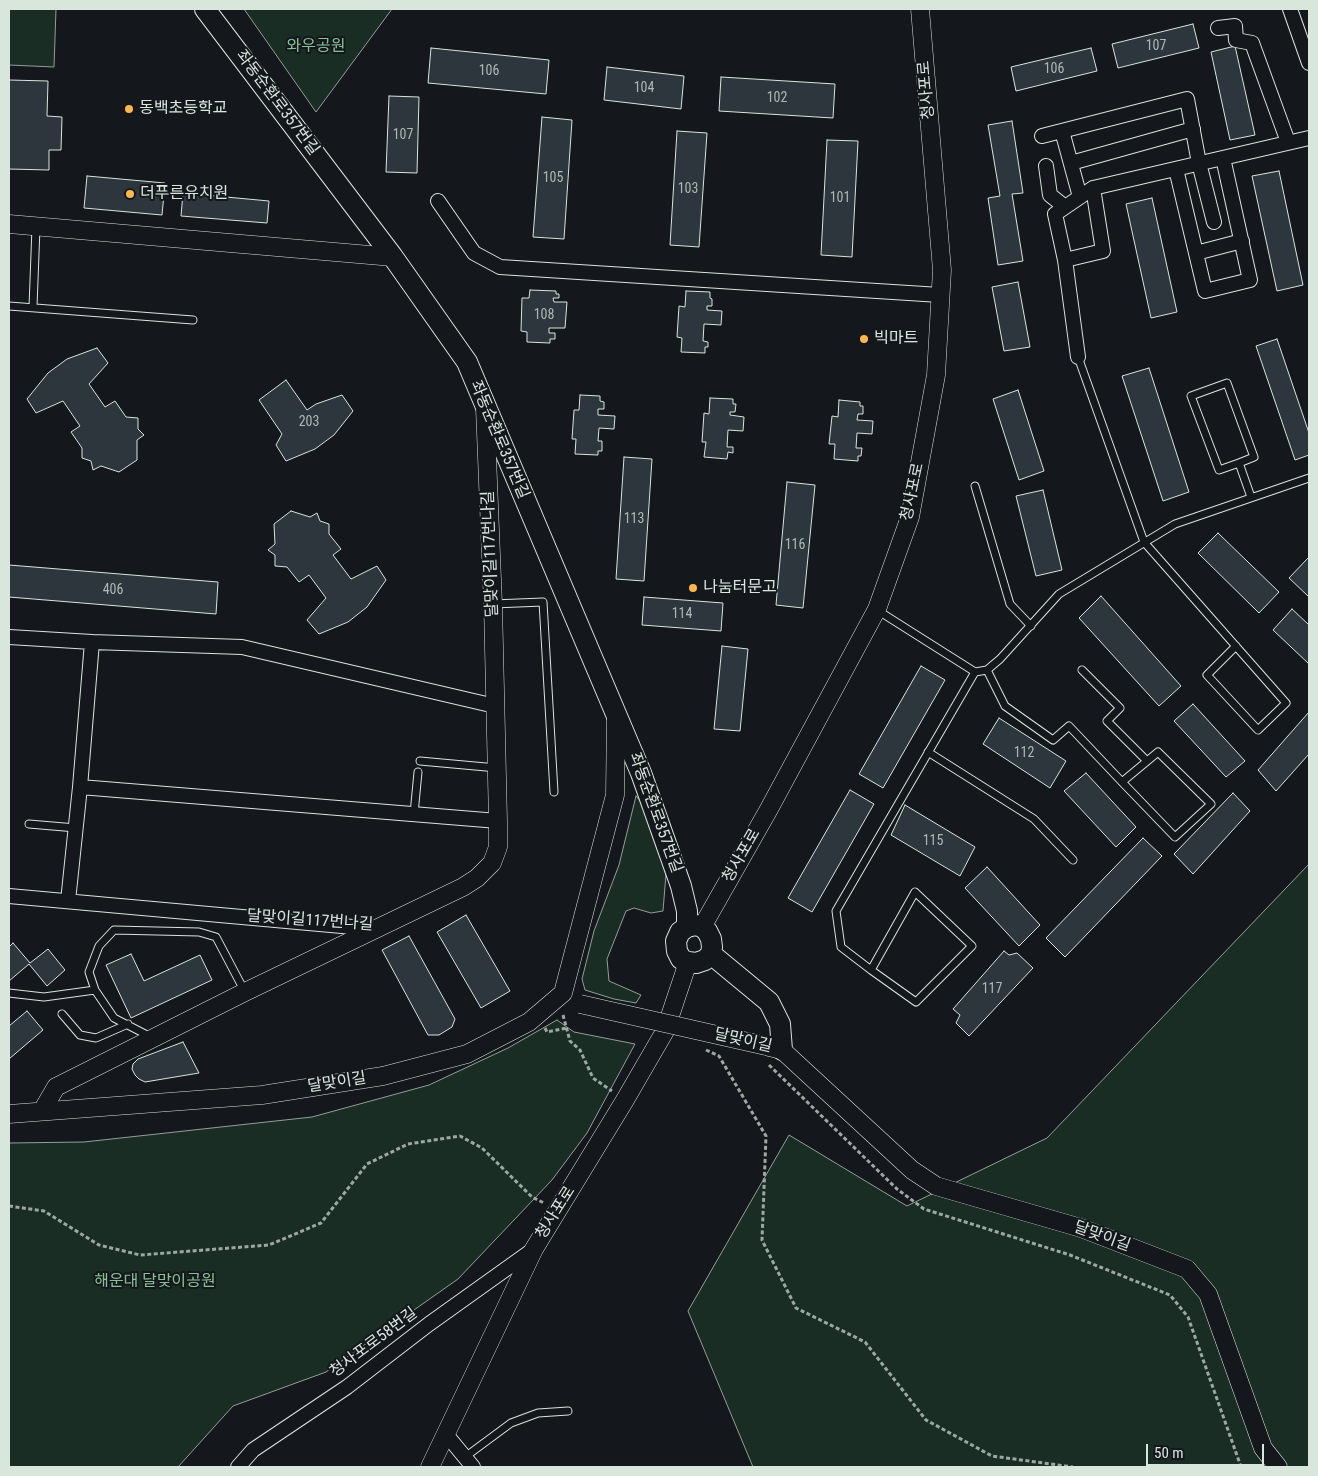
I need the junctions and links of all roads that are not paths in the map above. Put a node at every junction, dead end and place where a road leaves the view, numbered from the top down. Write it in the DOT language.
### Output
graph roads {
  1 [pos="205,9"];
  2 [pos="920,9"];
  3 [pos="1290,9"];
  4 [pos="1295,24"];
  5 [pos="1218,28"];
  6 [pos="1309,28"];
  7 [pos="1309,63"];
  8 [pos="1193,129"];
  9 [pos="1062,131"];
  10 [pos="1042,136"];
  11 [pos="1309,138"];
  12 [pos="1288,142"];
  13 [pos="1223,158"];
  14 [pos="1071,163"];
  15 [pos="1199,163"];
  16 [pos="1046,166"];
  17 [pos="1176,169"];
  18 [pos="1093,188"];
  19 [pos="1080,197"];
  20 [pos="438,201"];
  21 [pos="1065,207"];
  22 [pos="1214,222"];
  23 [pos="9,224"];
  24 [pos="36,226"];
  25 [pos="1242,241"];
  26 [pos="1196,253"];
  27 [pos="393,257"];
  28 [pos="1065,260"];
  29 [pos="940,294"];
  30 [pos="9,306"];
  31 [pos="33,307"];
  32 [pos="193,320"];
  33 [pos="1078,357"];
  34 [pos="485,406"];
  35 [pos="1239,463"];
  36 [pos="1309,478"];
  37 [pos="976,486"];
  38 [pos="1251,497"];
  39 [pos="1144,542"];
  40 [pos="493,604"];
  41 [pos="877,609"];
  42 [pos="1031,626"];
  43 [pos="9,636"];
  44 [pos="92,642"];
  45 [pos="1236,646"];
  46 [pos="987,670"];
  47 [pos="1082,670"];
  48 [pos="975,672"];
  49 [pos="495,706"];
  50 [pos="616,712"];
  51 [pos="928,752"];
  52 [pos="420,761"];
  53 [pos="1147,761"];
  54 [pos="497,768"];
  55 [pos="418,772"];
  56 [pos="1122,782"];
  57 [pos="80,787"];
  58 [pos="554,792"];
  59 [pos="414,814"];
  60 [pos="498,821"];
  61 [pos="29,824"];
  62 [pos="76,828"];
  63 [pos="1073,860"];
  64 [pos="9,896"];
  65 [pos="68,901"];
  66 [pos="694,927"];
  67 [pos="375,929"];
  68 [pos="711,954"];
  69 [pos="688,962"];
  70 [pos="871,970"];
  71 [pos="95,990"];
  72 [pos="245,992"];
  73 [pos="9,993"];
  74 [pos="563,993"];
  75 [pos="62,1014"];
  76 [pos="128,1024"];
  77 [pos="152,1038"];
  78 [pos="770,1053"];
  79 [pos="42,1111"];
  80 [pos="9,1114"];
  81 [pos="534,1249"];
  82 [pos="568,1410"];
  83 [pos="445,1434"];
  84 [pos="469,1462"];
  85 [pos="238,1467"];
  86 [pos="430,1467"];
  87 [pos="1278,1467"];
  1 -- 27 [label="main road, 좌동순환로357번길"];
  2 -- 29 [label="street, 청사포로"];
  3 -- 4 [label="street"];
  4 -- 6 [label="street"];
  4 -- 7 [label="street"];
  5 -- 12 [label="street"];
  8 -- 9 [label="street"];
  8 -- 14 [label="street"];
  8 -- 15 [label="street"];
  9 -- 10 [label="street"];
  9 -- 14 [label="street"];
  11 -- 12 [label="street"];
  12 -- 13 [label="street"];
  13 -- 15 [label="street"];
  13 -- 25 [label="street"];
  14 -- 19 [label="street"];
  15 -- 17 [label="street"];
  15 -- 22 [label="street"];
  16 -- 21 [label="street"];
  17 -- 18 [label="street"];
  17 -- 26 [label="street"];
  18 -- 19 [label="street"];
  18 -- 28 [label="street"];
  19 -- 21 [label="street"];
  20 -- 29 [label="street"];
  21 -- 28 [label="street"];
  23 -- 24 [label="street"];
  24 -- 27 [label="street"];
  24 -- 31 [label="lane"];
  25 -- 26 [label="street"];
  25 -- 26 [label="street"];
  27 -- 34 [label="main road, 좌동순환로357번길"];
  28 -- 33 [label="street"];
  29 -- 41 [label="street, 청사포로"];
  30 -- 31 [label="lane"];
  31 -- 32 [label="lane"];
  33 -- 39 [label="lane"];
  34 -- 40 [label="street, 달맞이길117번나길"];
  34 -- 50 [label="main road, 좌동순환로357번길"];
  35 -- 35 [label="lane"];
  35 -- 38 [label="lane"];
  36 -- 38 [label="lane"];
  37 -- 42 [label="lane"];
  38 -- 39 [label="lane"];
  39 -- 42 [label="lane"];
  39 -- 45 [label="lane"];
  40 -- 49 [label="street, 달맞이길117번나길"];
  40 -- 58 [label="lane"];
  41 -- 48 [label="lane"];
  41 -- 66 [label="street, 청사포로"];
  42 -- 46 [label="lane"];
  43 -- 44 [label="street"];
  44 -- 49 [label="street"];
  44 -- 57 [label="street"];
  45 -- 45 [label="lane"];
  46 -- 48 [label="lane"];
  46 -- 56 [label="lane"];
  47 -- 53 [label="lane"];
  48 -- 51 [label="lane"];
  49 -- 54 [label="street, 달맞이길117번나길"];
  50 -- 66 [label="main road, 좌동순환로357번길"];
  50 -- 74 [label="street"];
  51 -- 63 [label="lane"];
  51 -- 70 [label="lane"];
  52 -- 54 [label="lane"];
  53 -- 56 [label="lane"];
  53 -- 56 [label="lane"];
  54 -- 60 [label="street, 달맞이길117번나길"];
  55 -- 59 [label="lane"];
  57 -- 59 [label="street"];
  57 -- 62 [label="street"];
  59 -- 60 [label="street"];
  60 -- 67 [label="street, 달맞이길117번나길"];
  61 -- 62 [label="lane"];
  62 -- 65 [label="street"];
  64 -- 65 [label="street, 달맞이길117번나길"];
  65 -- 67 [label="street, 달맞이길117번나길"];
  66 -- 68 [label="main road"];
  66 -- 69 [label="main road"];
  67 -- 72 [label="street"];
  68 -- 69 [label="main road"];
  68 -- 78 [label="main road"];
  69 -- 81 [label="street, 청사포로"];
  70 -- 70 [label="lane"];
  71 -- 72 [label="lane"];
  71 -- 73 [label="lane"];
  71 -- 76 [label="lane"];
  72 -- 77 [label="street"];
  74 -- 78 [label="street, 달맞이길, bridge"];
  74 -- 79 [label="street, 달맞이길"];
  75 -- 76 [label="lane"];
  76 -- 77 [label="lane"];
  77 -- 79 [label="street"];
  78 -- 87 [label="street, 달맞이길"];
  79 -- 80 [label="street, 달맞이길"];
  81 -- 83 [label="street, 청사포로"];
  81 -- 85 [label="street, 청사포로58번길"];
  82 -- 84 [label="lane"];
  83 -- 84 [label="street"];
  83 -- 86 [label="street, 청사포로"];
}
